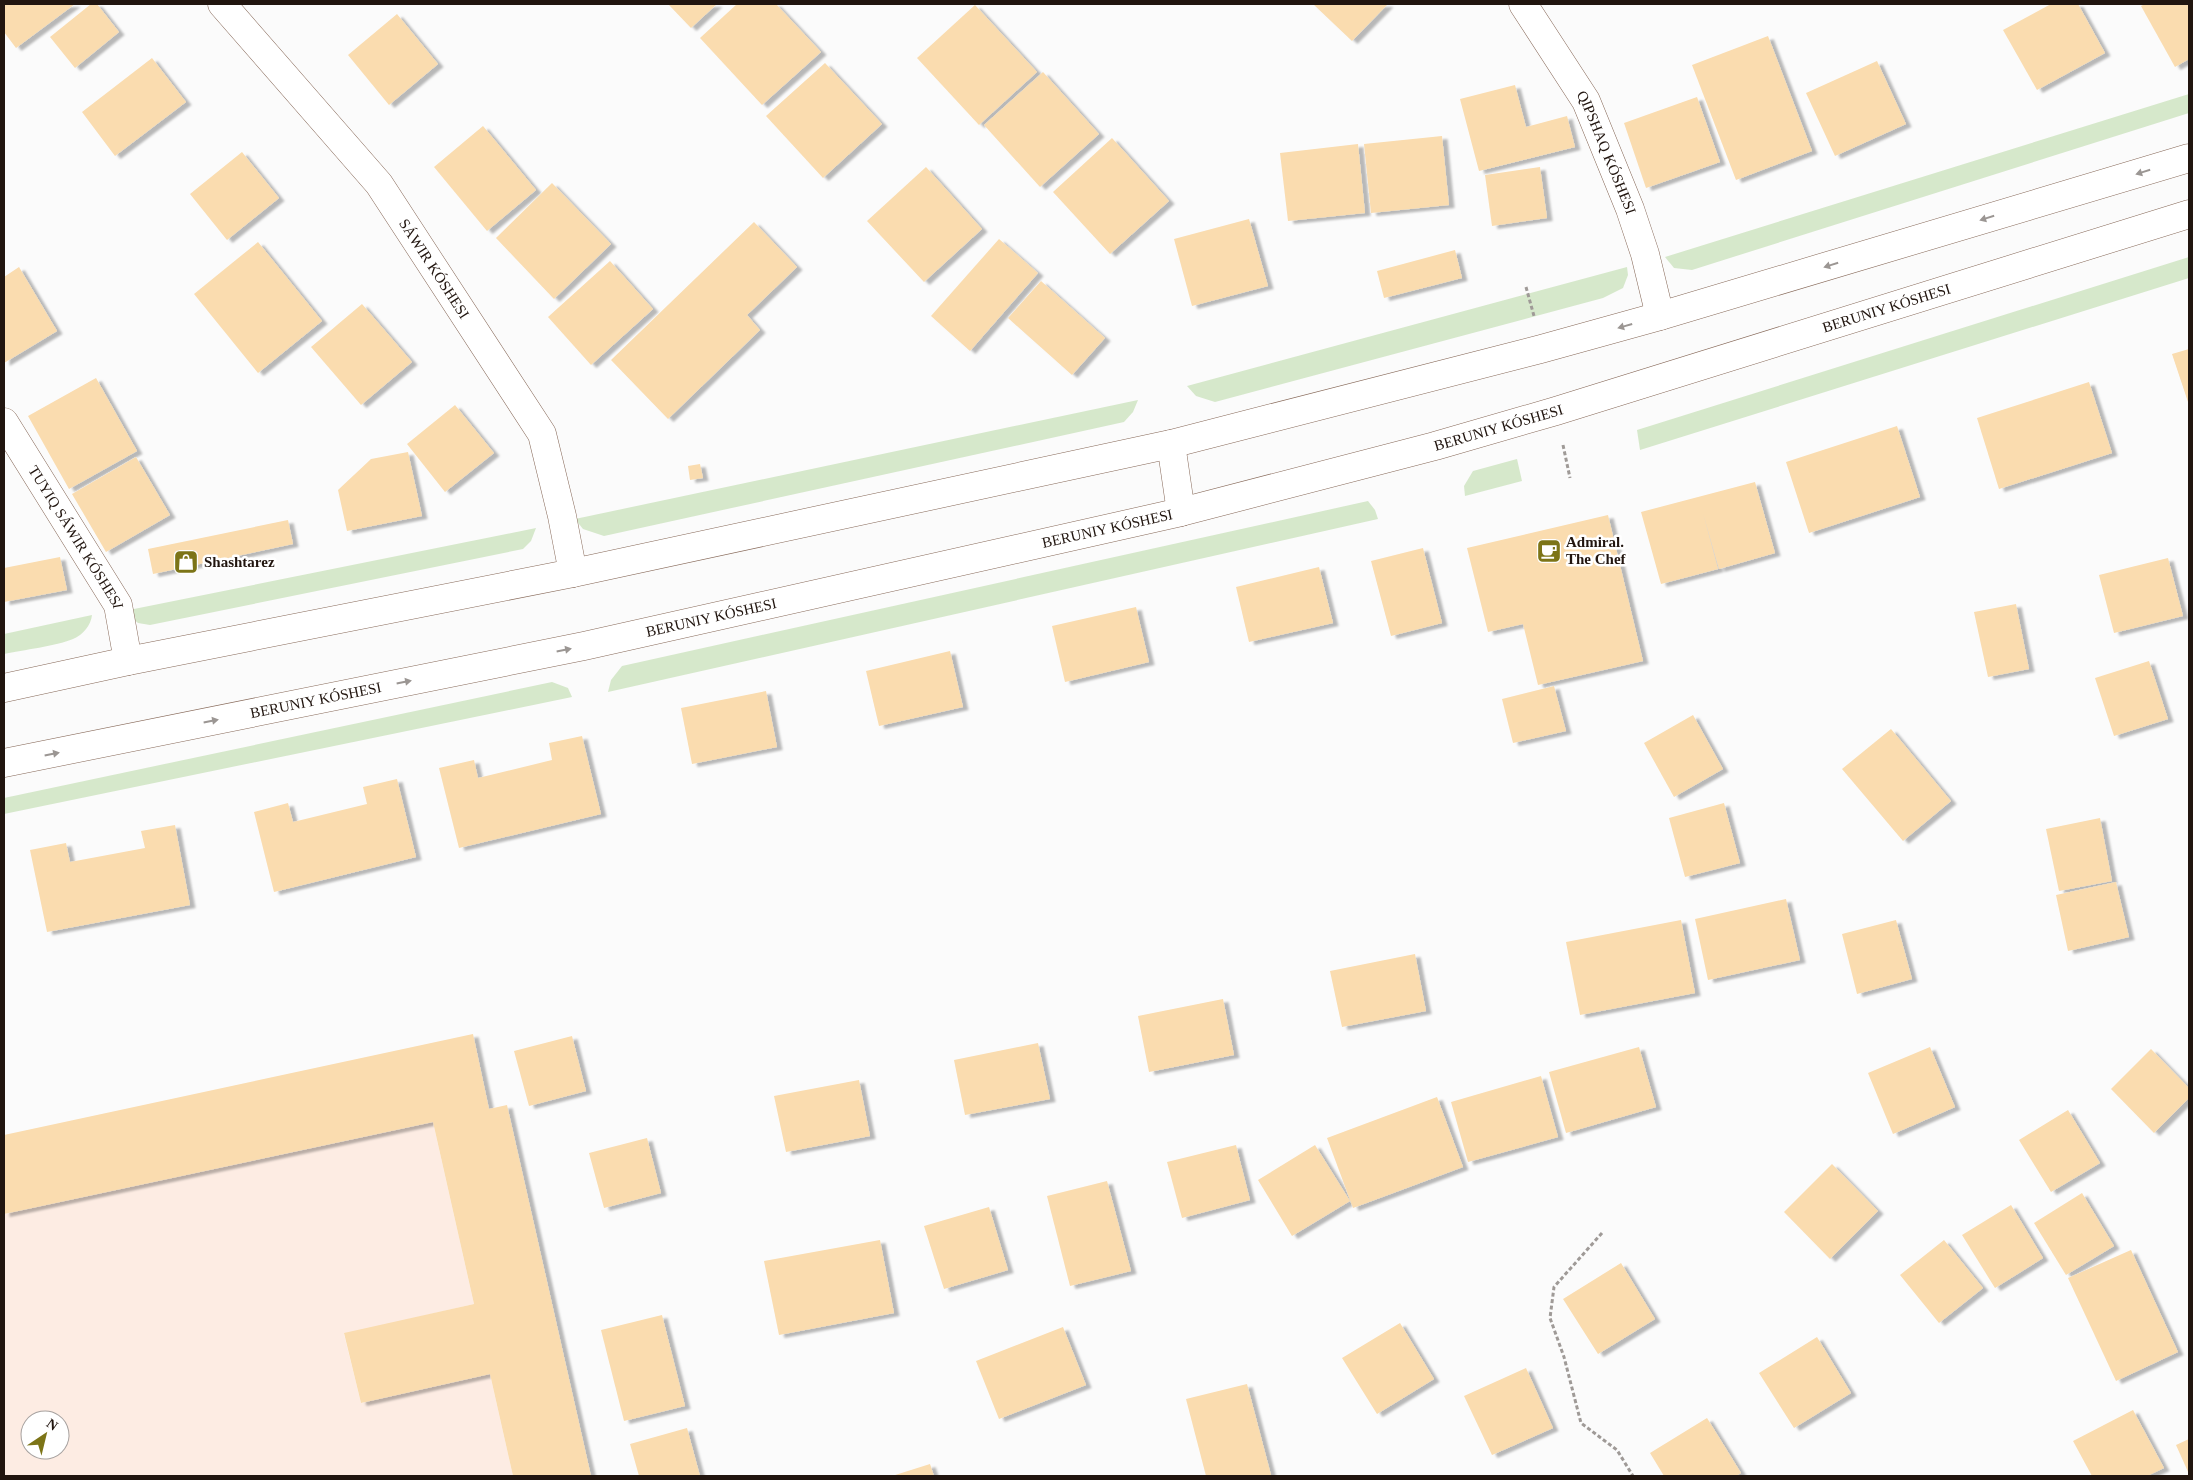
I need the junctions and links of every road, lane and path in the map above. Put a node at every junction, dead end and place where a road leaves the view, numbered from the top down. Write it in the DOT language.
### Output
graph roads {
  1 [pos="222,4"];
  2 [pos="1523,4"];
  3 [pos="2189,158"];
  4 [pos="2189,214"];
  5 [pos="1526,287"];
  6 [pos="1660,316"];
  7 [pos="1536,324"];
  8 [pos="4,422"];
  9 [pos="1171,444"];
  10 [pos="1563,445"];
  11 [pos="1570,478"];
  12 [pos="1181,512"];
  13 [pos="573,573"];
  14 [pos="128,661"];
  15 [pos="4,688"];
  16 [pos="4,763"];
  17 [pos="1602,1233"];
  18 [pos="1634,1476"];
  1 -- 13 [label="street, SÁWIR KÓSHESI"];
  2 -- 6 [label="street"];
  3 -- 6 [label="street, one-way"];
  4 -- 12 [label="street, BERUNIY KÓSHESI"];
  5 -- 7 [label="path"];
  6 -- 9 [label="street, one-way"];
  8 -- 14 [label="street"];
  9 -- 12 [label="street"];
  9 -- 13 [label="street"];
  10 -- 11 [label="path"];
  16 -- 12 [label="street, BERUNIY KÓSHESI, one-way"];
  13 -- 14 [label="street"];
  14 -- 15 [label="street"];
  17 -- 18 [label="path"];
}
